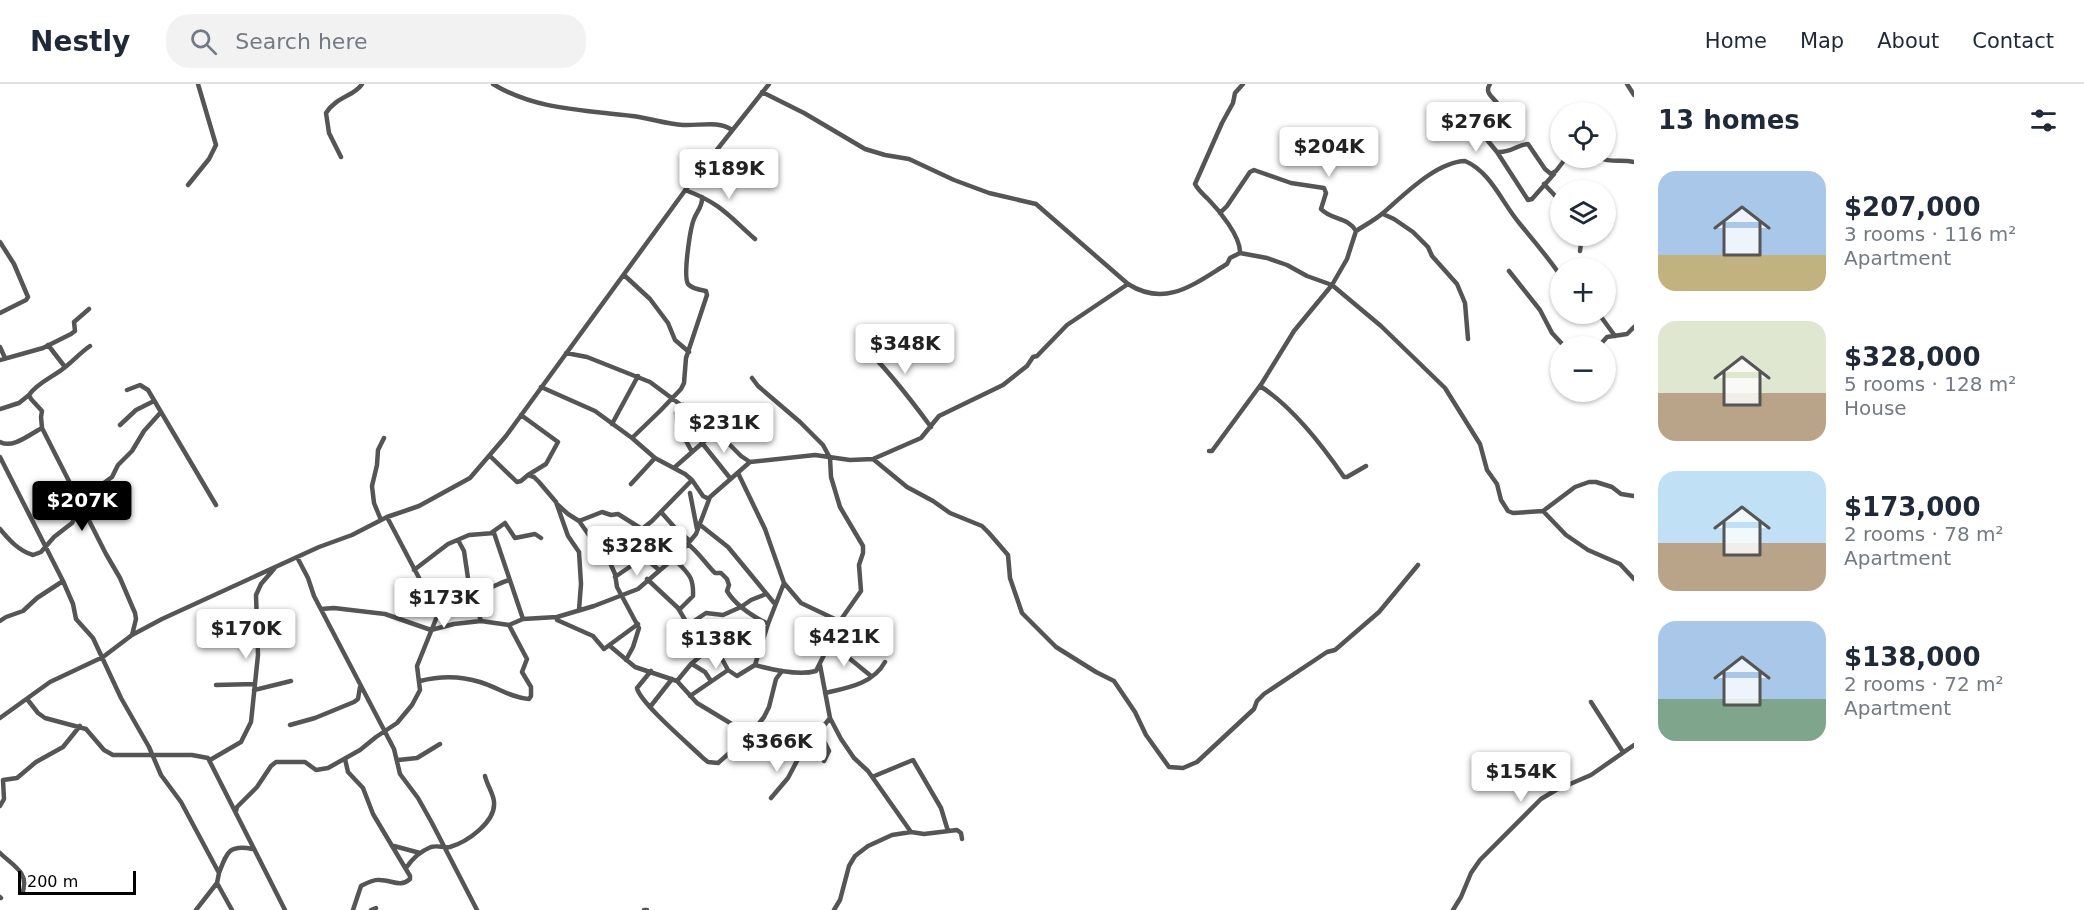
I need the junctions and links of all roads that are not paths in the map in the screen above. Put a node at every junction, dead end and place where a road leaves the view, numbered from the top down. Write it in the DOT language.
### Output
graph roads {
  1 [pos="198,84"];
  2 [pos="362,84"];
  3 [pos="493,84"];
  4 [pos="769,84"];
  5 [pos="1243,84"];
  6 [pos="1490,84"];
  7 [pos="1627,84"];
  8 [pos="762,92"];
  9 [pos="1634,95"];
  10 [pos="732,130"];
  11 [pos="1497,152"];
  12 [pos="341,157"];
  13 [pos="1616,160"];
  14 [pos="1634,162"];
  15 [pos="1558,168"];
  16 [pos="1554,174"];
  17 [pos="1544,184"];
  18 [pos="188,185"];
  19 [pos="685,190"];
  20 [pos="1550,190"];
  21 [pos="702,197"];
  22 [pos="1220,213"];
  23 [pos="1383,214"];
  24 [pos="1356,231"];
  25 [pos="755,240"];
  26 [pos="1,244"];
  27 [pos="1581,246"];
  28 [pos="1580,251"];
  29 [pos="1240,253"];
  30 [pos="1550,262"];
  31 [pos="1509,271"];
  32 [pos="624,275"];
  33 [pos="1128,284"];
  34 [pos="1332,285"];
  35 [pos="89,309"];
  36 [pos="0,313"];
  37 [pos="1606,324"];
  38 [pos="1634,327"];
  39 [pos="1555,336"];
  40 [pos="1615,336"];
  41 [pos="1468,339"];
  42 [pos="859,342"];
  43 [pos="48,345"];
  44 [pos="90,346"];
  45 [pos="0,347"];
  46 [pos="566,352"];
  47 [pos="688,352"];
  48 [pos="3,359"];
  49 [pos="65,367"];
  50 [pos="638,376"];
  51 [pos="752,378"];
  52 [pos="1260,386"];
  53 [pos="541,387"];
  54 [pos="127,390"];
  55 [pos="29,395"];
  56 [pos="673,398"];
  57 [pos="154,401"];
  58 [pos="683,405"];
  59 [pos="0,409"];
  60 [pos="161,412"];
  61 [pos="521,415"];
  62 [pos="120,424"];
  63 [pos="612,424"];
  64 [pos="931,427"];
  65 [pos="42,428"];
  66 [pos="716,431"];
  67 [pos="384,438"];
  68 [pos="632,438"];
  69 [pos="0,442"];
  70 [pos="702,443"];
  71 [pos="1209,451"];
  72 [pos="692,453"];
  73 [pos="0,456"];
  74 [pos="490,456"];
  75 [pos="655,458"];
  76 [pos="830,458"];
  77 [pos="873,459"];
  78 [pos="750,462"];
  79 [pos="1366,466"];
  80 [pos="675,467"];
  81 [pos="738,473"];
  82 [pos="528,475"];
  83 [pos="730,478"];
  84 [pos="692,480"];
  85 [pos="631,484"];
  86 [pos="690,493"];
  87 [pos="1634,496"];
  88 [pos="709,499"];
  89 [pos="557,504"];
  90 [pos="82,505"];
  91 [pos="216,505"];
  92 [pos="1543,511"];
  93 [pos="661,512"];
  94 [pos="384,519"];
  95 [pos="579,521"];
  96 [pos="698,527"];
  97 [pos="0,529"];
  98 [pos="491,533"];
  99 [pos="542,538"];
  100 [pos="458,540"];
  101 [pos="689,542"];
  102 [pos="46,547"];
  103 [pos="297,557"];
  104 [pos="675,558"];
  105 [pos="1418,565"];
  106 [pos="276,567"];
  107 [pos="414,570"];
  108 [pos="659,570"];
  109 [pos="615,577"];
  110 [pos="647,579"];
  111 [pos="1634,579"];
  112 [pos="509,580"];
  113 [pos="63,581"];
  114 [pos="784,583"];
  115 [pos="469,584"];
  116 [pos="621,594"];
  117 [pos="766,594"];
  118 [pos="432,603"];
  119 [pos="775,604"];
  120 [pos="741,607"];
  121 [pos="321,609"];
  122 [pos="579,610"];
  123 [pos="679,610"];
  124 [pos="557,616"];
  125 [pos="523,619"];
  126 [pos="0,621"];
  127 [pos="481,621"];
  128 [pos="839,621"];
  129 [pos="638,624"];
  130 [pos="768,624"];
  131 [pos="509,625"];
  132 [pos="688,625"];
  133 [pos="431,630"];
  134 [pos="132,635"];
  135 [pos="830,645"];
  136 [pos="610,646"];
  137 [pos="710,648"];
  138 [pos="103,657"];
  139 [pos="626,660"];
  140 [pos="885,662"];
  141 [pos="692,664"];
  142 [pos="755,665"];
  143 [pos="820,665"];
  144 [pos="728,670"];
  145 [pos="651,671"];
  146 [pos="782,671"];
  147 [pos="871,676"];
  148 [pos="675,680"];
  149 [pos="291,681"];
  150 [pos="420,681"];
  151 [pos="711,681"];
  152 [pos="360,684"];
  153 [pos="216,685"];
  154 [pos="255,687"];
  155 [pos="825,693"];
  156 [pos="690,696"];
  157 [pos="27,699"];
  158 [pos="1590,702"];
  159 [pos="650,707"];
  160 [pos="0,718"];
  161 [pos="831,718"];
  162 [pos="290,724"];
  163 [pos="80,726"];
  164 [pos="385,731"];
  165 [pos="820,733"];
  166 [pos="746,739"];
  167 [pos="440,744"];
  168 [pos="1634,745"];
  169 [pos="1623,752"];
  170 [pos="152,755"];
  171 [pos="799,756"];
  172 [pos="345,759"];
  173 [pos="210,760"];
  174 [pos="398,760"];
  175 [pos="824,761"];
  176 [pos="485,776"];
  177 [pos="872,777"];
  178 [pos="771,798"];
  179 [pos="0,806"];
  180 [pos="236,812"];
  181 [pos="948,831"];
  182 [pos="911,832"];
  183 [pos="962,839"];
  184 [pos="441,840"];
  185 [pos="392,844"];
  186 [pos="436,846"];
  187 [pos="445,848"];
  188 [pos="253,849"];
  189 [pos="0,853"];
  190 [pos="420,853"];
  191 [pos="406,868"];
  192 [pos="219,873"];
  193 [pos="217,883"];
  194 [pos="23,891"];
  195 [pos="196,910"];
  196 [pos="231,910"];
  197 [pos="285,910"];
  198 [pos="353,910"];
  199 [pos="477,910"];
  200 [pos="834,910"];
  201 [pos="1453,910"];
  1 -- 18 [label="street"];
  2 -- 12 [label="street"];
  3 -- 10 [label="street"];
  4 -- 8 [label="street"];
  5 -- 22 [label="street"];
  6 -- 11 [label="street"];
  7 -- 9 [label="street"];
  8 -- 10 [label="street"];
  8 -- 33 [label="street"];
  10 -- 19 [label="street"];
  11 -- 16 [label="street"];
  11 -- 17 [label="street"];
  13 -- 14 [label="street"];
  15 -- 16 [label="street"];
  16 -- 17 [label="street"];
  17 -- 20 [label="street"];
  19 -- 21 [label="street"];
  19 -- 32 [label="street"];
  21 -- 25 [label="street"];
  21 -- 47 [label="street"];
  22 -- 24 [label="street"];
  22 -- 29 [label="street"];
  23 -- 24 [label="street"];
  23 -- 30 [label="street"];
  23 -- 41 [label="street"];
  24 -- 34 [label="street"];
  26 -- 36 [label="street"];
  27 -- 28 [label="street"];
  29 -- 33 [label="street"];
  29 -- 34 [label="street"];
  31 -- 39 [label="street"];
  32 -- 46 [label="street"];
  32 -- 47 [label="street"];
  33 -- 64 [label="street"];
  34 -- 52 [label="street"];
  34 -- 92 [label="street"];
  35 -- 43 [label="street"];
  37 -- 40 [label="street"];
  38 -- 40 [label="street"];
  42 -- 64 [label="street"];
  43 -- 48 [label="street"];
  43 -- 49 [label="street"];
  44 -- 49 [label="street"];
  45 -- 48 [label="street"];
  46 -- 50 [label="street"];
  46 -- 53 [label="street"];
  47 -- 56 [label="street"];
  49 -- 55 [label="street"];
  50 -- 56 [label="street"];
  50 -- 63 [label="street"];
  51 -- 76 [label="street"];
  52 -- 71 [label="street"];
  52 -- 79 [label="street"];
  53 -- 61 [label="street"];
  53 -- 63 [label="street"];
  54 -- 57 [label="street"];
  55 -- 59 [label="street"];
  55 -- 65 [label="street"];
  56 -- 58 [label="street"];
  56 -- 68 [label="street"];
  57 -- 60 [label="street"];
  57 -- 62 [label="street"];
  58 -- 66 [label="street"];
  58 -- 72 [label="street"];
  60 -- 90 [label="street"];
  60 -- 91 [label="street"];
  61 -- 74 [label="street"];
  61 -- 82 [label="street"];
  63 -- 68 [label="street"];
  64 -- 77 [label="street"];
  65 -- 69 [label="street"];
  65 -- 90 [label="street"];
  66 -- 70 [label="street"];
  66 -- 78 [label="street"];
  67 -- 94 [label="street"];
  68 -- 75 [label="street"];
  70 -- 72 [label="street"];
  70 -- 83 [label="street"];
  72 -- 80 [label="street"];
  73 -- 102 [label="street"];
  74 -- 82 [label="street"];
  74 -- 94 [label="street"];
  75 -- 80 [label="street"];
  75 -- 85 [label="street"];
  76 -- 77 [label="street"];
  76 -- 78 [label="street"];
  76 -- 128 [label="street"];
  77 -- 105 [label="street"];
  78 -- 81 [label="street"];
  80 -- 84 [label="street"];
  81 -- 83 [label="street"];
  81 -- 114 [label="street"];
  82 -- 89 [label="street"];
  83 -- 88 [label="street"];
  84 -- 88 [label="street"];
  84 -- 93 [label="street"];
  86 -- 96 [label="street"];
  87 -- 92 [label="street"];
  88 -- 96 [label="street"];
  89 -- 95 [label="street"];
  89 -- 122 [label="street"];
  90 -- 102 [label="street"];
  90 -- 134 [label="street"];
  92 -- 111 [label="street"];
  93 -- 95 [label="street"];
  93 -- 101 [label="street"];
  94 -- 103 [label="street"];
  94 -- 107 [label="street"];
  95 -- 109 [label="street"];
  96 -- 101 [label="street"];
  96 -- 117 [label="street"];
  97 -- 102 [label="street"];
  98 -- 99 [label="street"];
  98 -- 100 [label="street"];
  98 -- 112 [label="street"];
  100 -- 107 [label="street"];
  100 -- 115 [label="street"];
  101 -- 104 [label="street"];
  101 -- 120 [label="street"];
  102 -- 113 [label="street"];
  103 -- 106 [label="street"];
  103 -- 121 [label="street"];
  104 -- 108 [label="street"];
  104 -- 123 [label="street"];
  106 -- 134 [label="street"];
  106 -- 154 [label="street"];
  107 -- 118 [label="street"];
  108 -- 109 [label="street"];
  108 -- 110 [label="street"];
  109 -- 116 [label="street"];
  110 -- 116 [label="street"];
  110 -- 123 [label="street"];
  112 -- 115 [label="street"];
  112 -- 125 [label="street"];
  113 -- 126 [label="street"];
  113 -- 138 [label="street"];
  114 -- 119 [label="street"];
  114 -- 128 [label="street"];
  115 -- 118 [label="street"];
  115 -- 127 [label="street"];
  116 -- 122 [label="street"];
  116 -- 129 [label="street"];
  117 -- 119 [label="street"];
  117 -- 120 [label="street"];
  118 -- 133 [label="street"];
  119 -- 130 [label="street"];
  120 -- 130 [label="street"];
  120 -- 132 [label="street"];
  121 -- 133 [label="street"];
  121 -- 152 [label="street"];
  122 -- 124 [label="street"];
  123 -- 132 [label="street"];
  124 -- 125 [label="street"];
  124 -- 136 [label="street"];
  125 -- 131 [label="street"];
  127 -- 131 [label="street"];
  127 -- 133 [label="street"];
  128 -- 135 [label="street"];
  129 -- 136 [label="street"];
  129 -- 139 [label="street"];
  130 -- 142 [label="street"];
  131 -- 150 [label="street"];
  132 -- 137 [label="street"];
  133 -- 150 [label="street"];
  134 -- 138 [label="street"];
  135 -- 143 [label="street"];
  135 -- 147 [label="street"];
  136 -- 139 [label="street"];
  137 -- 141 [label="street"];
  137 -- 144 [label="street"];
  138 -- 157 [label="street"];
  138 -- 170 [label="street"];
  139 -- 145 [label="street"];
  140 -- 147 [label="street"];
  141 -- 148 [label="street"];
  141 -- 151 [label="street"];
  142 -- 144 [label="street"];
  142 -- 146 [label="street"];
  143 -- 146 [label="street"];
  143 -- 155 [label="street"];
  144 -- 151 [label="street"];
  145 -- 148 [label="street"];
  145 -- 159 [label="street"];
  146 -- 166 [label="street"];
  147 -- 155 [label="street"];
  148 -- 156 [label="street"];
  148 -- 159 [label="street"];
  149 -- 154 [label="street"];
  150 -- 164 [label="street"];
  151 -- 156 [label="street"];
  152 -- 162 [label="street"];
  152 -- 164 [label="street"];
  153 -- 154 [label="street"];
  154 -- 173 [label="street"];
  155 -- 161 [label="street"];
  156 -- 166 [label="street"];
  157 -- 160 [label="street"];
  157 -- 163 [label="street"];
  158 -- 169 [label="street"];
  159 -- 166 [label="street"];
  161 -- 165 [label="street"];
  161 -- 177 [label="street"];
  163 -- 170 [label="street"];
  163 -- 179 [label="street"];
  164 -- 172 [label="street"];
  164 -- 174 [label="street"];
  165 -- 171 [label="street"];
  165 -- 175 [label="street"];
  166 -- 171 [label="street"];
  167 -- 174 [label="street"];
  168 -- 169 [label="street"];
  169 -- 201 [label="street"];
  170 -- 173 [label="street"];
  170 -- 192 [label="street"];
  171 -- 178 [label="street"];
  172 -- 180 [label="street"];
  172 -- 185 [label="street"];
  173 -- 180 [label="street"];
  174 -- 184 [label="street"];
  176 -- 187 [label="street"];
  177 -- 181 [label="street"];
  177 -- 182 [label="street"];
  180 -- 188 [label="street"];
  181 -- 182 [label="street"];
  181 -- 183 [label="street"];
  182 -- 200 [label="street"];
  184 -- 186 [label="street"];
  184 -- 187 [label="street"];
  185 -- 190 [label="street"];
  185 -- 191 [label="street"];
  186 -- 187 [label="street"];
  186 -- 190 [label="street"];
  187 -- 199 [label="street"];
  188 -- 192 [label="street"];
  188 -- 197 [label="street"];
  189 -- 194 [label="street"];
  190 -- 191 [label="street"];
  191 -- 198 [label="street"];
  192 -- 193 [label="street"];
  193 -- 195 [label="street"];
  193 -- 196 [label="street"];
}
